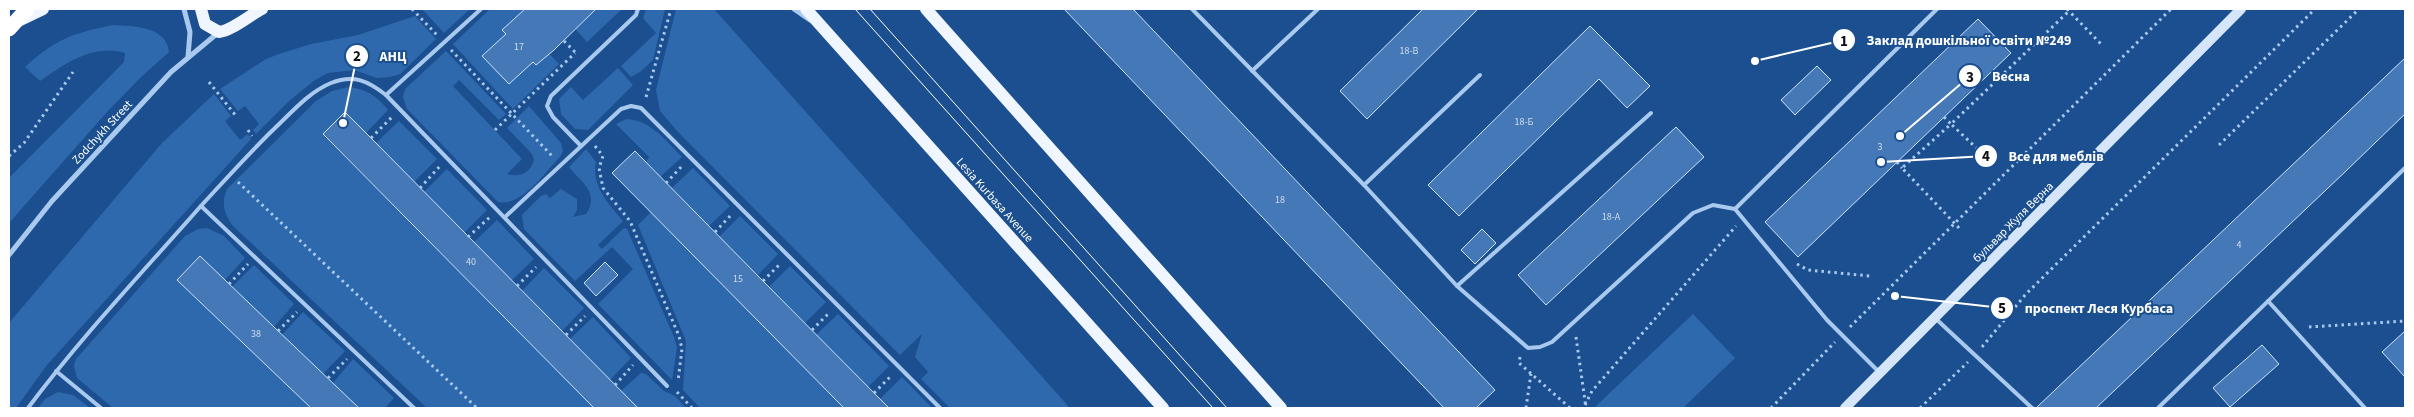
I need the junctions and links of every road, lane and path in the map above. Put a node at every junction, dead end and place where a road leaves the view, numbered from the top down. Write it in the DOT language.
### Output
graph roads {
  1 [pos="27,9"];
  2 [pos="43,9"];
  3 [pos="184,9"];
  4 [pos="201,9"];
  5 [pos="262,9"];
  6 [pos="412,9"];
  7 [pos="481,9"];
  8 [pos="638,9"];
  9 [pos="671,9"];
  10 [pos="794,9"];
  11 [pos="806,9"];
  12 [pos="926,9"];
  13 [pos="1192,9"];
  14 [pos="1318,9"];
  15 [pos="1937,9"];
  16 [pos="2170,9"];
  17 [pos="2241,9"];
  18 [pos="2315,9"];
  19 [pos="2359,9"];
  20 [pos="2068,10"];
  21 [pos="240,15"];
  22 [pos="11,26"];
  23 [pos="822,28"];
  24 [pos="220,32"];
  25 [pos="564,41"];
  26 [pos="445,43"];
  27 [pos="2101,44"];
  28 [pos="575,53"];
  29 [pos="188,58"];
  30 [pos="585,63"];
  31 [pos="1252,71"];
  32 [pos="73,72"];
  33 [pos="1480,75"];
  34 [pos="209,82"];
  35 [pos="386,95"];
  36 [pos="641,108"];
  37 [pos="400,110"];
  38 [pos="1651,113"];
  39 [pos="512,114"];
  40 [pos="236,116"];
  41 [pos="1944,117"];
  42 [pos="1951,124"];
  43 [pos="495,130"];
  44 [pos="371,138"];
  45 [pos="589,139"];
  46 [pos="2219,145"];
  47 [pos="581,146"];
  48 [pos="9,156"];
  49 [pos="691,157"];
  50 [pos="1987,158"];
  51 [pos="448,159"];
  52 [pos="1897,162"];
  53 [pos="561,166"];
  54 [pos="1902,168"];
  55 [pos="2405,168"];
  56 [pos="229,174"];
  57 [pos="666,183"];
  58 [pos="1364,184"];
  59 [pos="420,188"];
  60 [pos="201,206"];
  61 [pos="740,206"];
  62 [pos="1735,208"];
  63 [pos="497,210"];
  64 [pos="505,217"];
  65 [pos="1743,218"];
  66 [pos="1954,223"];
  67 [pos="1960,228"];
  68 [pos="715,232"];
  69 [pos="468,237"];
  70 [pos="9,255"];
  71 [pos="788,255"];
  72 [pos="255,257"];
  73 [pos="544,259"];
  74 [pos="1795,263"];
  75 [pos="1870,276"];
  76 [pos="763,281"];
  77 [pos="229,284"];
  78 [pos="517,286"];
  79 [pos="1457,286"];
  80 [pos="2268,301"];
  81 [pos="304,304"];
  82 [pos="837,304"];
  83 [pos="593,309"];
  84 [pos="1935,318"];
  85 [pos="2405,321"];
  86 [pos="1574,322"];
  87 [pos="2294,328"];
  88 [pos="812,330"];
  89 [pos="278,331"];
  90 [pos="1842,334"];
  91 [pos="566,336"];
  92 [pos="1522,343"];
  93 [pos="354,352"];
  94 [pos="1975,355"];
  95 [pos="640,358"];
  96 [pos="899,367"];
  97 [pos="56,371"];
  98 [pos="1880,373"];
  99 [pos="1531,374"];
  100 [pos="328,378"];
  101 [pos="615,385"];
  102 [pos="667,386"];
  103 [pos="677,392"];
  104 [pos="874,393"];
  105 [pos="1586,407"];
  106 [pos="28,408"];
  107 [pos="101,408"];
  108 [pos="414,408"];
  109 [pos="477,408"];
  110 [pos="692,408"];
  111 [pos="940,408"];
  112 [pos="1163,408"];
  113 [pos="1281,408"];
  114 [pos="1526,408"];
  115 [pos="1570,408"];
  116 [pos="1771,408"];
  117 [pos="1844,408"];
  118 [pos="1920,408"];
  119 [pos="2032,408"];
  120 [pos="2158,408"];
  121 [pos="2365,408"];
  1 -- 22 [label="highway"];
  2 -- 22 [label="main road"];
  3 -- 29 [label="street"];
  4 -- 24 [label="main road"];
  5 -- 21 [label="main road"];
  6 -- 26 [label="path"];
  7 -- 26 [label="lane"];
  8 -- 30 [label="lane"];
  9 -- 36 [label="path"];
  10 -- 23 [label="street"];
  11 -- 23 [label="main road, Lesia Kurbasa Avenue"];
  12 -- 113 [label="main road"];
  13 -- 31 [label="lane"];
  14 -- 31 [label="lane"];
  15 -- 62 [label="lane"];
  16 -- 66 [label="path"];
  17 -- 84 [label="street, бульвар Жуля Верна"];
  18 -- 94 [label="path"];
  19 -- 46 [label="path"];
  20 -- 27 [label="path"];
  20 -- 42 [label="path"];
  21 -- 24 [label="main road"];
  23 -- 112 [label="main road, Lesia Kurbasa Avenue"];
  24 -- 29 [label="street, Zodchykh Street"];
  25 -- 28 [label="path"];
  26 -- 35 [label="lane"];
  26 -- 39 [label="path"];
  28 -- 30 [label="path"];
  28 -- 39 [label="path"];
  29 -- 70 [label="street, Zodchykh Street"];
  30 -- 47 [label="lane"];
  31 -- 58 [label="lane"];
  32 -- 48 [label="path"];
  33 -- 58 [label="lane"];
  34 -- 40 [label="path"];
  35 -- 37 [label="lane"];
  35 -- 56 [label="lane"];
  36 -- 45 [label="lane"];
  36 -- 49 [label="lane"];
  37 -- 44 [label="path"];
  37 -- 51 [label="lane"];
  38 -- 79 [label="lane"];
  39 -- 43 [label="path"];
  39 -- 53 [label="path"];
  41 -- 42 [label="path"];
  42 -- 50 [label="path"];
  42 -- 54 [label="path"];
  45 -- 47 [label="lane"];
  45 -- 103 [label="path"];
  47 -- 53 [label="lane"];
  49 -- 57 [label="path"];
  49 -- 61 [label="lane"];
  51 -- 59 [label="path"];
  51 -- 63 [label="lane"];
  52 -- 54 [label="path"];
  53 -- 64 [label="lane"];
  54 -- 66 [label="path"];
  55 -- 80 [label="lane"];
  56 -- 60 [label="lane"];
  56 -- 109 [label="path"];
  58 -- 79 [label="lane"];
  60 -- 72 [label="lane"];
  60 -- 97 [label="lane"];
  61 -- 68 [label="path"];
  61 -- 71 [label="lane"];
  62 -- 65 [label="lane"];
  62 -- 86 [label="lane"];
  63 -- 64 [label="lane"];
  63 -- 69 [label="path"];
  64 -- 73 [label="lane"];
  65 -- 90 [label="lane"];
  65 -- 105 [label="path"];
  66 -- 67 [label="path"];
  66 -- 90 [label="path"];
  71 -- 76 [label="path"];
  71 -- 82 [label="lane"];
  72 -- 77 [label="path"];
  72 -- 81 [label="lane"];
  73 -- 78 [label="path"];
  73 -- 83 [label="lane"];
  74 -- 75 [label="path"];
  79 -- 92 [label="lane"];
  80 -- 87 [label="lane"];
  80 -- 120 [label="lane"];
  81 -- 89 [label="path"];
  81 -- 93 [label="lane"];
  82 -- 88 [label="path"];
  82 -- 96 [label="lane"];
  83 -- 91 [label="path"];
  83 -- 95 [label="lane"];
  84 -- 94 [label="lane"];
  84 -- 98 [label="street, бульвар Жуля Верна"];
  85 -- 87 [label="path"];
  86 -- 92 [label="lane"];
  86 -- 105 [label="path"];
  87 -- 121 [label="lane"];
  90 -- 98 [label="lane"];
  90 -- 116 [label="path"];
  92 -- 99 [label="path"];
  93 -- 100 [label="path"];
  93 -- 108 [label="lane"];
  94 -- 118 [label="path"];
  94 -- 119 [label="lane"];
  95 -- 101 [label="path"];
  95 -- 102 [label="lane"];
  96 -- 104 [label="path"];
  96 -- 111 [label="lane"];
  97 -- 106 [label="lane"];
  97 -- 107 [label="lane"];
  98 -- 117 [label="street, бульвар Жуля Верна"];
  99 -- 114 [label="path"];
  99 -- 115 [label="path"];
  102 -- 103 [label="path"];
  103 -- 110 [label="path"];
}
